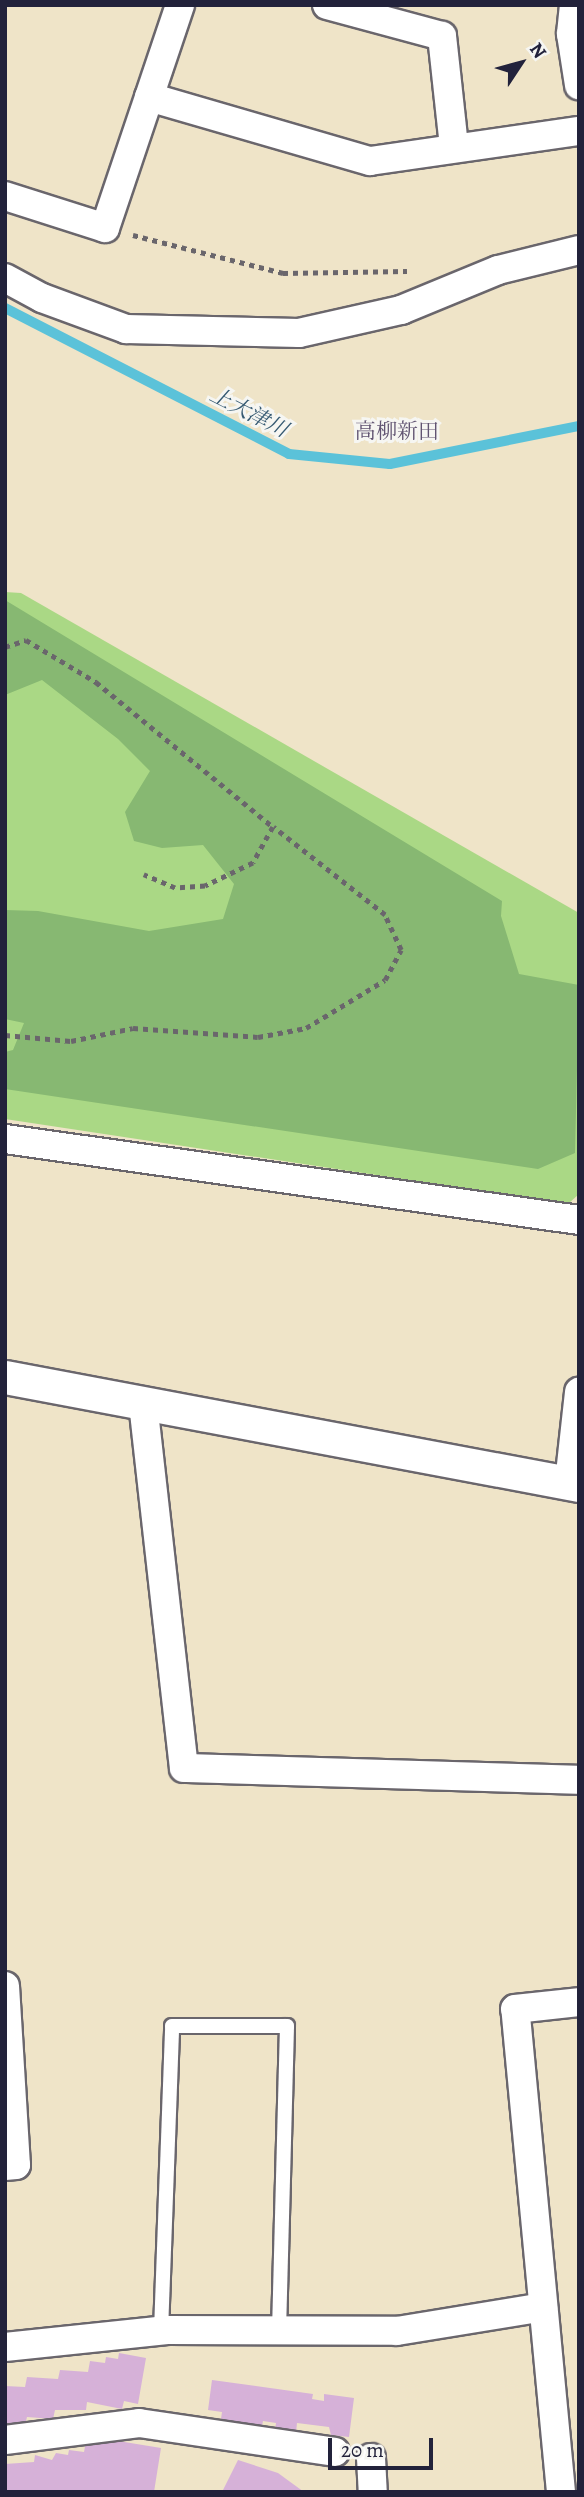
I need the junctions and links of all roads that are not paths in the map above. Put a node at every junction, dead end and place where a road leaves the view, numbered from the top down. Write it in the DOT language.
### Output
graph roads {
  1 [pos="180,5"];
  2 [pos="327,5"];
  3 [pos="573,5"];
  4 [pos="579,85"];
  5 [pos="149,97"];
  6 [pos="579,131"];
  7 [pos="454,146"];
  8 [pos="5,195"];
  9 [pos="579,250"];
  10 [pos="5,278"];
  11 [pos="5,1139"];
  12 [pos="579,1220"];
  13 [pos="5,1377"];
  14 [pos="579,1391"];
  15 [pos="143,1403"];
  16 [pos="574,1484"];
  17 [pos="579,1780"];
  18 [pos="5,1986"];
  19 [pos="579,2002"];
  20 [pos="5,2166"];
  21 [pos="543,2307"];
  22 [pos="161,2331"];
  23 [pos="279,2331"];
  24 [pos="5,2347"];
  25 [pos="5,2440"];
  26 [pos="334,2452"];
  27 [pos="371,2458"];
  28 [pos="373,2492"];
  29 [pos="561,2492"];
  1 -- 5 [label="street"];
  2 -- 7 [label="street"];
  3 -- 4 [label="street"];
  5 -- 7 [label="street"];
  5 -- 8 [label="street"];
  6 -- 7 [label="street"];
  9 -- 10 [label="street"];
  11 -- 12 [label="street"];
  13 -- 15 [label="street"];
  14 -- 16 [label="street"];
  15 -- 16 [label="street"];
  15 -- 17 [label="street"];
  18 -- 20 [label="street"];
  19 -- 21 [label="street"];
  21 -- 23 [label="street"];
  21 -- 29 [label="street"];
  22 -- 23 [label="street"];
  22 -- 23 [label="lane"];
  22 -- 24 [label="street"];
  25 -- 26 [label="street"];
  27 -- 28 [label="street"];
}
